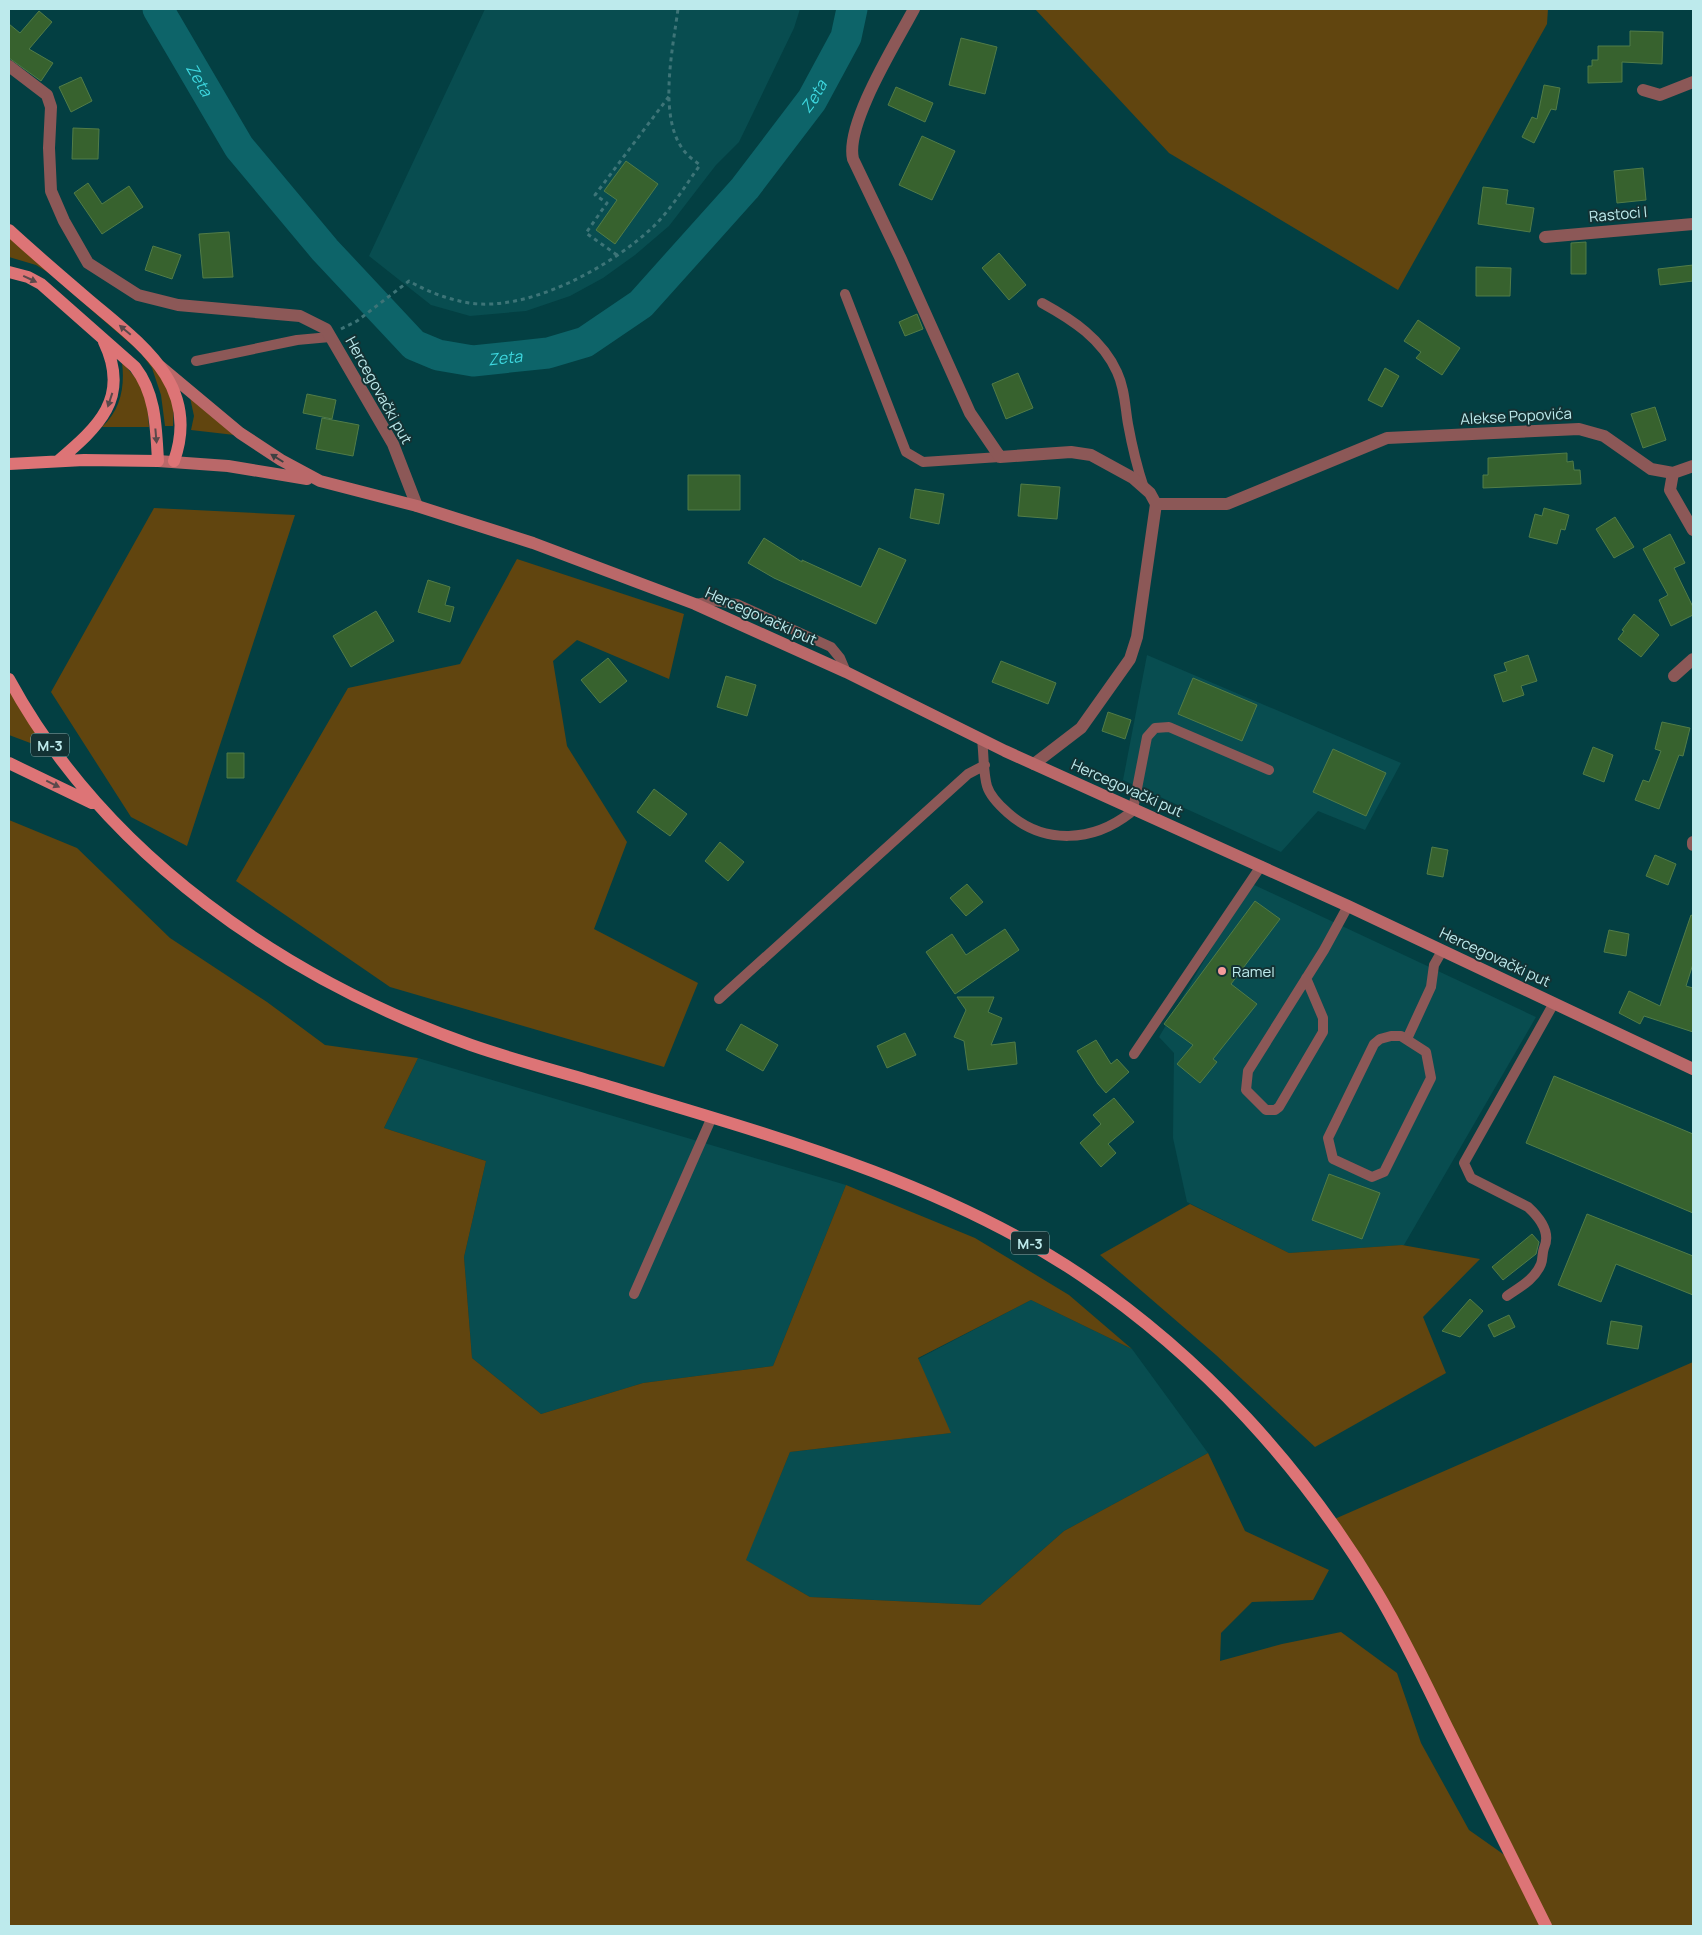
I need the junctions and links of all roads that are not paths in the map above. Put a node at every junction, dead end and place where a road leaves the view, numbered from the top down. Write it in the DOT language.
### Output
graph roads {
  1 [pos="914,9"];
  2 [pos="9,66"];
  3 [pos="1693,82"];
  4 [pos="1643,90"];
  5 [pos="1693,224"];
  6 [pos="9,230"];
  7 [pos="1545,237"];
  8 [pos="9,272"];
  9 [pos="845,294"];
  10 [pos="1042,303"];
  11 [pos="101,337"];
  12 [pos="330,337"];
  13 [pos="196,361"];
  14 [pos="159,365"];
  15 [pos="1000,456"];
  16 [pos="158,460"];
  17 [pos="58,461"];
  18 [pos="174,461"];
  19 [pos="9,464"];
  20 [pos="1693,466"];
  21 [pos="1673,473"];
  22 [pos="320,482"];
  23 [pos="1144,488"];
  24 [pos="1156,504"];
  25 [pos="417,506"];
  26 [pos="1693,530"];
  27 [pos="1693,659"];
  28 [pos="1674,676"];
  29 [pos="9,679"];
  30 [pos="982,740"];
  31 [pos="9,763"];
  32 [pos="1034,764"];
  33 [pos="985,765"];
  34 [pos="1269,770"];
  35 [pos="98,806"];
  36 [pos="1133,809"];
  37 [pos="1261,866"];
  38 [pos="1348,906"];
  39 [pos="1442,950"];
  40 [pos="1306,978"];
  41 [pos="718,999"];
  42 [pos="1554,1003"];
  43 [pos="1407,1039"];
  44 [pos="1134,1054"];
  45 [pos="1693,1069"];
  46 [pos="712,1117"];
  47 [pos="634,1294"];
  48 [pos="1507,1296"];
  49 [pos="1546,1926"];
  1 -- 15 [label="street"];
  2 -- 12 [label="street, Hercegovački put"];
  3 -- 4 [label="street"];
  5 -- 7 [label="street, Rastoci I"];
  14 -- 6 [label="main road, one-way"];
  8 -- 11 [label="main road, one-way"];
  9 -- 15 [label="lane"];
  10 -- 23 [label="lane"];
  11 -- 16 [label="main road, one-way"];
  11 -- 17 [label="main road, one-way"];
  12 -- 13 [label="lane"];
  12 -- 25 [label="street, Hercegovački put"];
  14 -- 18 [label="main road"];
  22 -- 14 [label="main road, one-way"];
  15 -- 23 [label="street"];
  16 -- 17 [label="main road"];
  16 -- 18 [label="main road"];
  17 -- 19 [label="main road"];
  18 -- 22 [label="main road"];
  20 -- 21 [label="street"];
  21 -- 24 [label="street, Alekse Popovića"];
  21 -- 26 [label="street"];
  22 -- 25 [label="main road"];
  23 -- 24 [label="street"];
  24 -- 32 [label="street"];
  25 -- 30 [label="main road, Hercegovački put"];
  27 -- 28 [label="street"];
  29 -- 35 [label="main road, M-3"];
  30 -- 32 [label="main road, Hercegovački put"];
  30 -- 33 [label="lane"];
  31 -- 35 [label="main road, one-way"];
  32 -- 36 [label="main road, Hercegovački put"];
  33 -- 36 [label="lane"];
  33 -- 41 [label="lane"];
  34 -- 36 [label="lane"];
  35 -- 46 [label="main road, M-3"];
  36 -- 37 [label="main road, Hercegovački put"];
  37 -- 38 [label="main road, Hercegovački put"];
  37 -- 44 [label="lane"];
  38 -- 39 [label="main road, Hercegovački put"];
  38 -- 40 [label="lane"];
  39 -- 42 [label="main road, Hercegovački put"];
  39 -- 43 [label="lane"];
  40 -- 40 [label="lane"];
  42 -- 45 [label="main road, Hercegovački put"];
  42 -- 48 [label="lane"];
  43 -- 43 [label="lane"];
  46 -- 47 [label="lane"];
  46 -- 49 [label="main road, M-3"];
}
